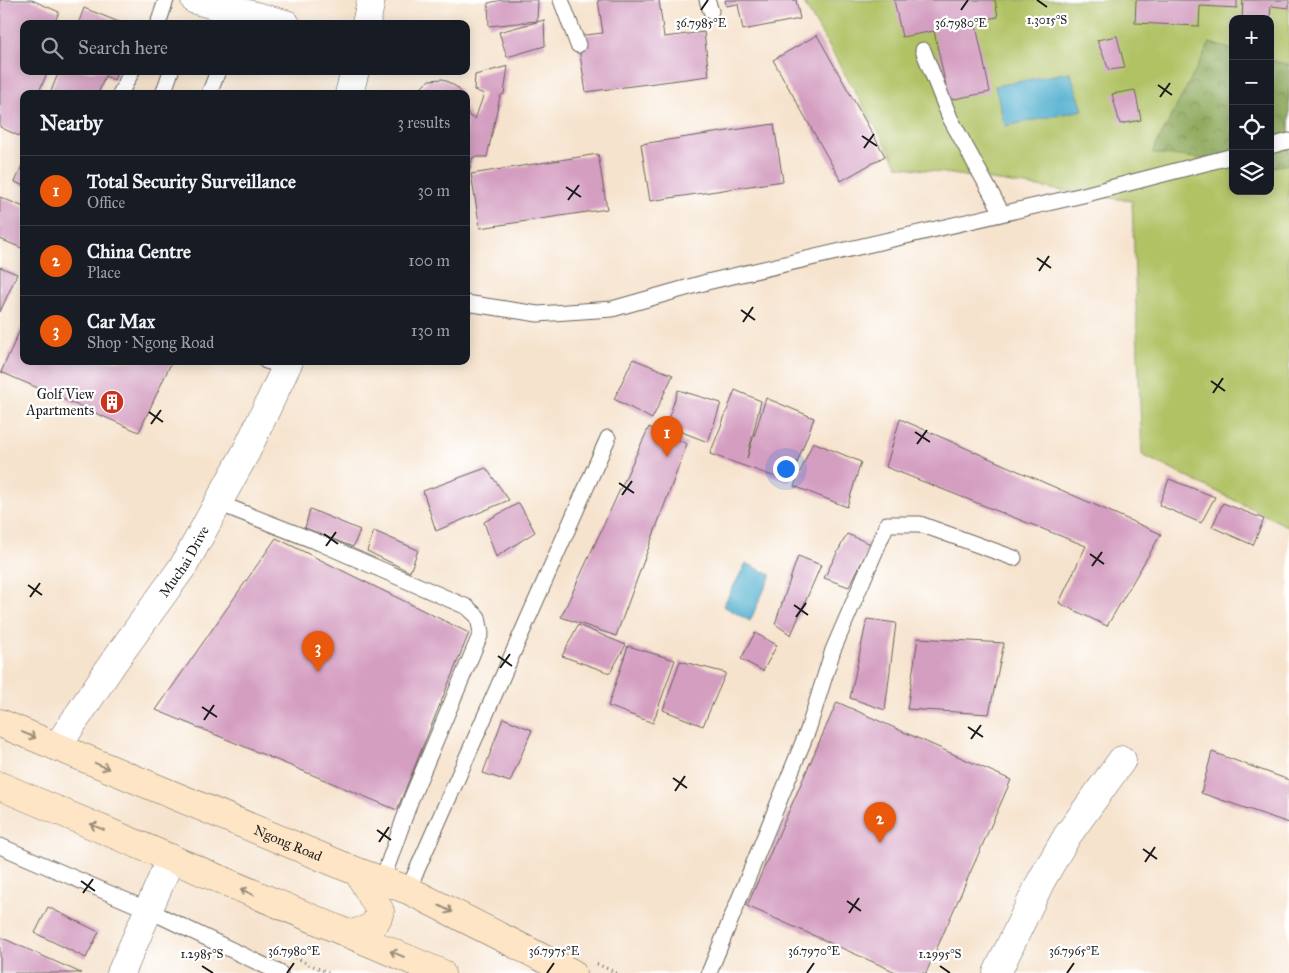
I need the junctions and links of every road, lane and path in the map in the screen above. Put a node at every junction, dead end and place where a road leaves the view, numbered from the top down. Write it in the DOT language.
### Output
graph roads {
  1 [pos="166,0"];
  2 [pos="195,0"];
  3 [pos="371,0"];
  4 [pos="561,0"];
  5 [pos="159,20"];
  6 [pos="265,20"];
  7 [pos="367,20"];
  8 [pos="578,46"];
  9 [pos="923,50"];
  10 [pos="130,75"];
  11 [pos="170,75"];
  12 [pos="216,75"];
  13 [pos="353,75"];
  14 [pos="122,90"];
  15 [pos="164,90"];
  16 [pos="211,90"];
  17 [pos="350,90"];
  18 [pos="1289,142"];
  19 [pos="1274,145"];
  20 [pos="1229,157"];
  21 [pos="1002,213"];
  22 [pos="470,304"];
  23 [pos="280,365"];
  24 [pos="608,438"];
  25 [pos="218,503"];
  26 [pos="1014,558"];
  27 [pos="0,723"];
  28 [pos="57,747"];
  29 [pos="1122,760"];
  30 [pos="0,786"];
  31 [pos="0,846"];
  32 [pos="171,858"];
  33 [pos="370,876"];
  34 [pos="408,890"];
  35 [pos="148,910"];
  36 [pos="350,934"];
  37 [pos="711,972"];
  38 [pos="121,973"];
  39 [pos="280,973"];
  40 [pos="442,973"];
  41 [pos="572,973"];
  42 [pos="997,973"];
  1 -- 5 [label="lane"];
  2 -- 6 [label="street"];
  3 -- 7 [label="street"];
  4 -- 8 [label="lane"];
  9 -- 21 [label="lane"];
  10 -- 14 [label="lane"];
  11 -- 15 [label="lane"];
  12 -- 16 [label="lane"];
  13 -- 17 [label="street"];
  18 -- 19 [label="lane"];
  20 -- 21 [label="lane"];
  21 -- 22 [label="lane"];
  23 -- 25 [label="street, Muchai Drive"];
  24 -- 34 [label="lane"];
  25 -- 28 [label="street, Muchai Drive"];
  25 -- 33 [label="lane"];
  26 -- 37 [label="lane"];
  27 -- 28 [label="main road, Ngong Road, one-way"];
  28 -- 33 [label="main road, Ngong Road, one-way"];
  29 -- 42 [label="street"];
  32 -- 30 [label="main road, one-way"];
  31 -- 35 [label="lane"];
  32 -- 35 [label="street"];
  36 -- 32 [label="main road, one-way"];
  33 -- 34 [label="main road, Ngong Road"];
  33 -- 36 [label="main road"];
  34 -- 41 [label="main road, Ngong Road, one-way"];
  35 -- 38 [label="street"];
  35 -- 39 [label="lane"];
  40 -- 36 [label="main road, one-way"];
}
